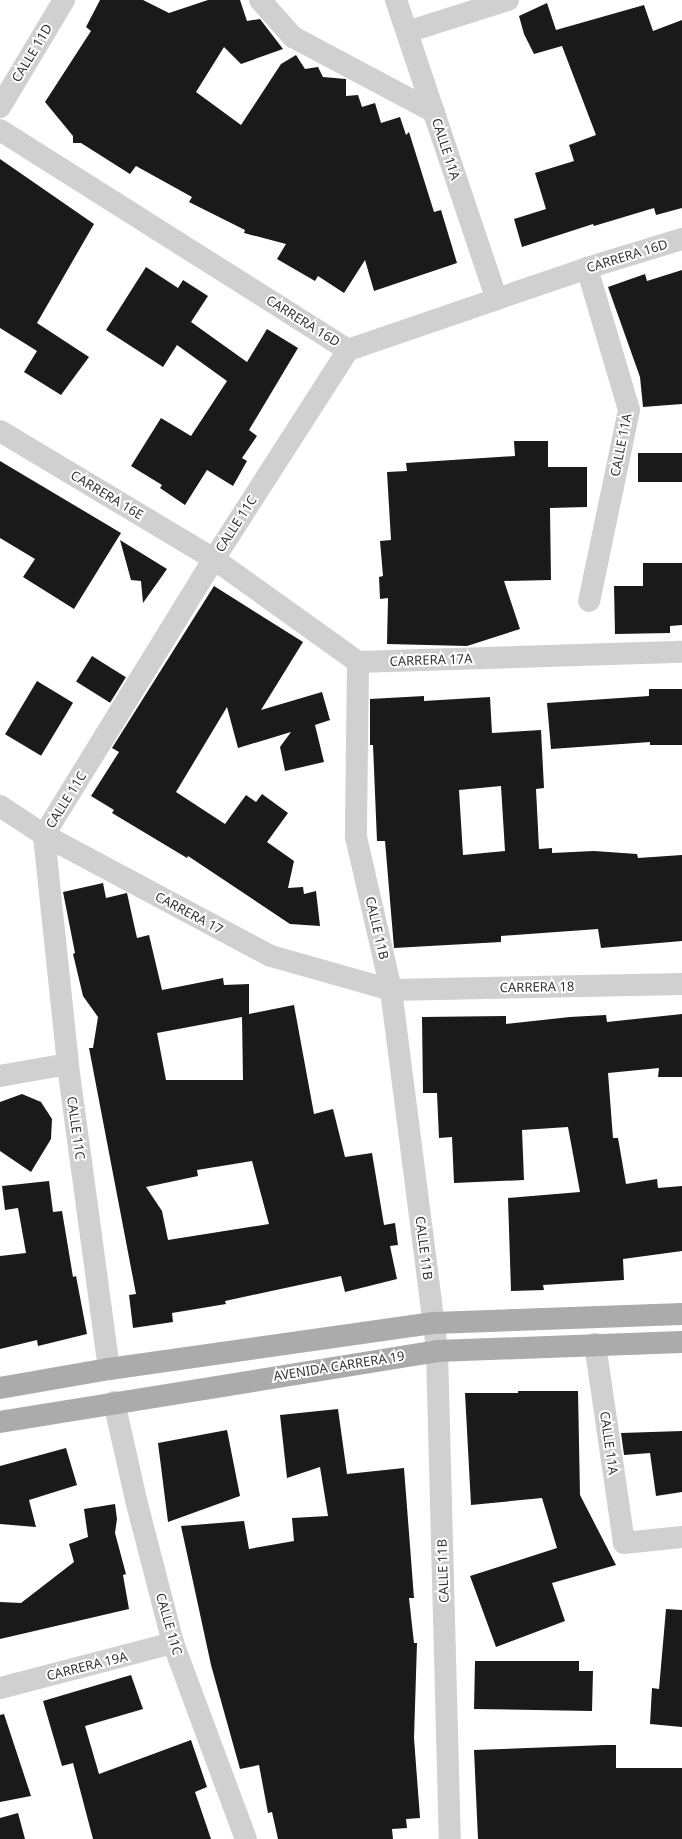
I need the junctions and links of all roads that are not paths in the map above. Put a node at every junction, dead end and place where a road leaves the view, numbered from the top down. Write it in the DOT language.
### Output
graph roads {
  1 [pos="64,0"];
  2 [pos="260,0"];
  3 [pos="396,0"];
  4 [pos="508,0"];
  5 [pos="407,32"];
  6 [pos="0,107"];
  7 [pos="434,112"];
  8 [pos="0,130"];
  9 [pos="682,239"];
  10 [pos="587,268"];
  11 [pos="496,298"];
  12 [pos="348,350"];
  13 [pos="0,431"];
  14 [pos="214,558"];
  15 [pos="589,601"];
  16 [pos="682,652"];
  17 [pos="358,662"];
  18 [pos="0,806"];
  19 [pos="44,835"];
  20 [pos="682,984"];
  21 [pos="391,990"];
  22 [pos="68,1064"];
  23 [pos="0,1076"];
  24 [pos="682,1314"];
  25 [pos="434,1324"];
  26 [pos="682,1342"];
  27 [pos="595,1344"];
  28 [pos="437,1351"];
  29 [pos="109,1369"];
  30 [pos="0,1388"];
  31 [pos="114,1402"];
  32 [pos="0,1422"];
  33 [pos="682,1537"];
  34 [pos="173,1643"];
  35 [pos="0,1688"];
  36 [pos="246,1839"];
  37 [pos="450,1839"];
  1 -- 6 [label="street, CALLE 11D"];
  2 -- 7 [label="street"];
  3 -- 5 [label="street, CALLE 11A"];
  4 -- 5 [label="street"];
  5 -- 7 [label="street, CALLE 11A"];
  7 -- 11 [label="street, CALLE 11A"];
  8 -- 12 [label="street, CARRERA 16D"];
  9 -- 10 [label="street, CARRERA 16D"];
  10 -- 11 [label="street, CARRERA 16D"];
  10 -- 15 [label="street, CALLE 11A"];
  11 -- 12 [label="street, CARRERA 16D"];
  12 -- 14 [label="street, CALLE 11C"];
  13 -- 14 [label="street, CARRERA 16E"];
  14 -- 17 [label="street"];
  14 -- 19 [label="street, CALLE 11C"];
  16 -- 17 [label="street, CARRERA 17A"];
  17 -- 21 [label="street, CALLE 11B"];
  18 -- 19 [label="street, CARRERA 17"];
  19 -- 21 [label="street, CARRERA 17"];
  19 -- 22 [label="street, CALLE 11C"];
  20 -- 21 [label="street, CARRERA 18"];
  21 -- 25 [label="street, CALLE 11B"];
  22 -- 23 [label="street"];
  22 -- 29 [label="street, CALLE 11C"];
  24 -- 25 [label="main road"];
  25 -- 28 [label="street, CALLE 11B"];
  25 -- 29 [label="main road"];
  26 -- 27 [label="main road, AVENIDA CARRERA 19"];
  27 -- 28 [label="main road, AVENIDA CARRERA 19"];
  27 -- 33 [label="street, CALLE 11A"];
  28 -- 31 [label="main road, AVENIDA CARRERA 19"];
  28 -- 37 [label="street, CALLE 11B"];
  29 -- 30 [label="main road"];
  31 -- 32 [label="main road, AVENIDA CARRERA 19"];
  31 -- 34 [label="street, CALLE 11C"];
  34 -- 35 [label="street, CARRERA 19A"];
  34 -- 36 [label="street, CALLE 11C"];
}
